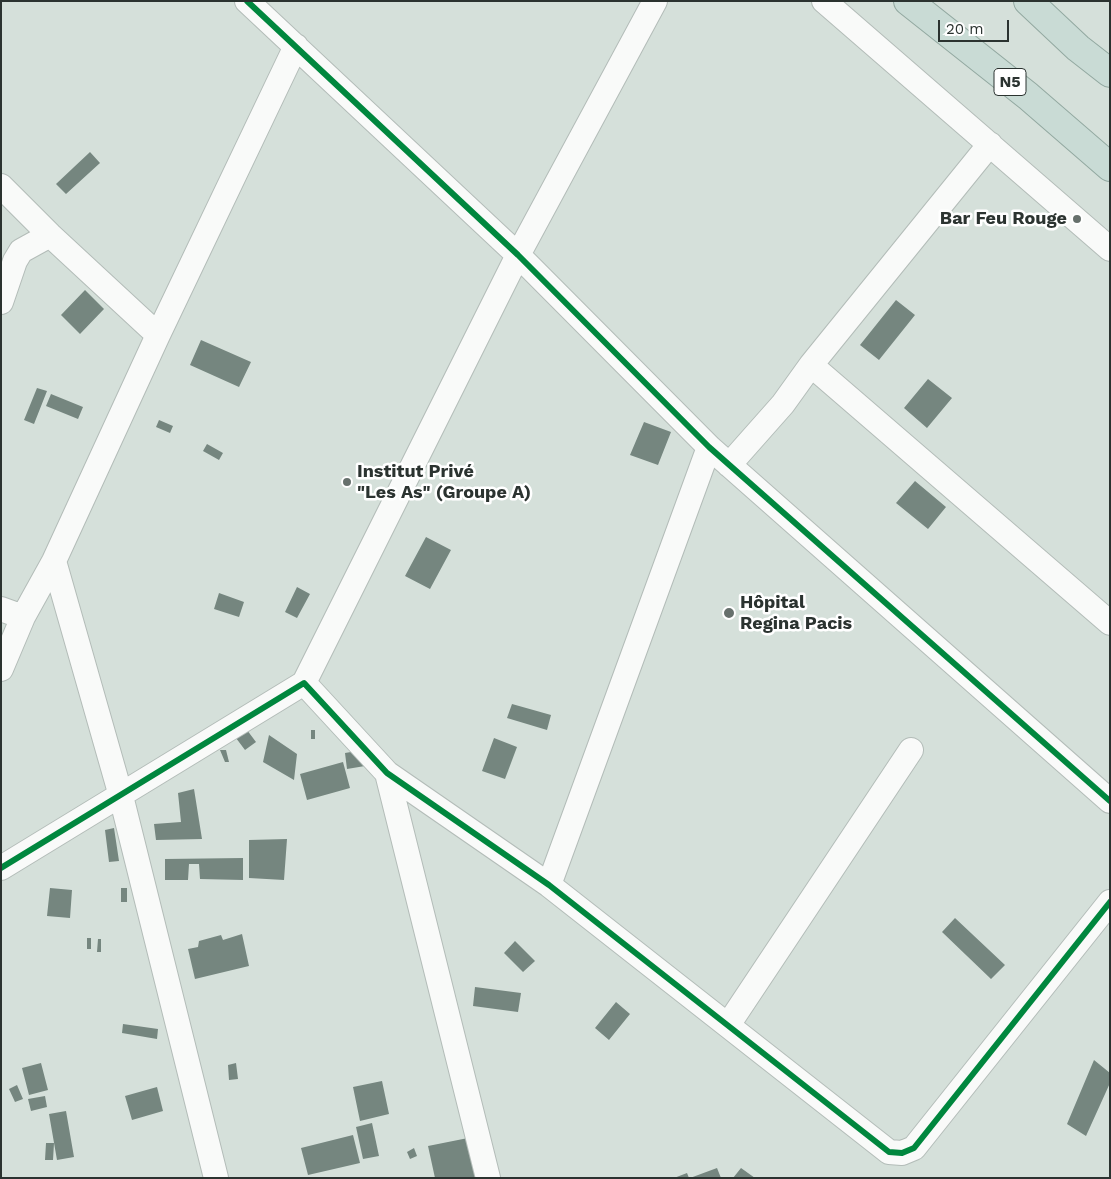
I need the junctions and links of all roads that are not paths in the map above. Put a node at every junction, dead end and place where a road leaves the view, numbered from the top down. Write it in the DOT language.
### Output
graph roads {
  1 [pos="247,1"];
  2 [pos="655,1"];
  3 [pos="824,1"];
  4 [pos="908,1"];
  5 [pos="1028,1"];
  6 [pos="296,46"];
  7 [pos="1110,74"];
  8 [pos="990,144"];
  9 [pos="1110,167"];
  10 [pos="1,186"];
  11 [pos="50,235"];
  12 [pos="1110,248"];
  13 [pos="518,255"];
  14 [pos="1,302"];
  15 [pos="158,335"];
  16 [pos="811,365"];
  17 [pos="708,447"];
  18 [pos="729,465"];
  19 [pos="54,561"];
  20 [pos="1,609"];
  21 [pos="23,617"];
  22 [pos="1110,623"];
  23 [pos="1,669"];
  24 [pos="304,683"];
  25 [pos="912,750"];
  26 [pos="387,773"];
  27 [pos="121,796"];
  28 [pos="1110,801"];
  29 [pos="1,868"];
  30 [pos="548,885"];
  31 [pos="1110,902"];
  32 [pos="728,1025"];
  33 [pos="216,1178"];
  34 [pos="488,1178"];
  1 -- 6 [label="street"];
  2 -- 13 [label="street"];
  3 -- 8 [label="street"];
  4 -- 9 [label="highway, N5"];
  5 -- 7 [label="highway"];
  6 -- 13 [label="street"];
  6 -- 15 [label="street"];
  8 -- 12 [label="street"];
  8 -- 16 [label="street"];
  10 -- 11 [label="street"];
  11 -- 14 [label="street"];
  11 -- 15 [label="street"];
  13 -- 17 [label="street"];
  13 -- 24 [label="street"];
  15 -- 19 [label="street"];
  16 -- 18 [label="street"];
  16 -- 22 [label="street"];
  17 -- 18 [label="street"];
  17 -- 30 [label="street"];
  18 -- 28 [label="street"];
  19 -- 21 [label="street"];
  19 -- 27 [label="street"];
  20 -- 21 [label="street"];
  21 -- 23 [label="street"];
  24 -- 26 [label="street"];
  24 -- 27 [label="street"];
  25 -- 32 [label="street"];
  26 -- 30 [label="street"];
  26 -- 34 [label="street"];
  27 -- 29 [label="street"];
  27 -- 33 [label="street"];
  30 -- 32 [label="street"];
  31 -- 32 [label="street"];
}
